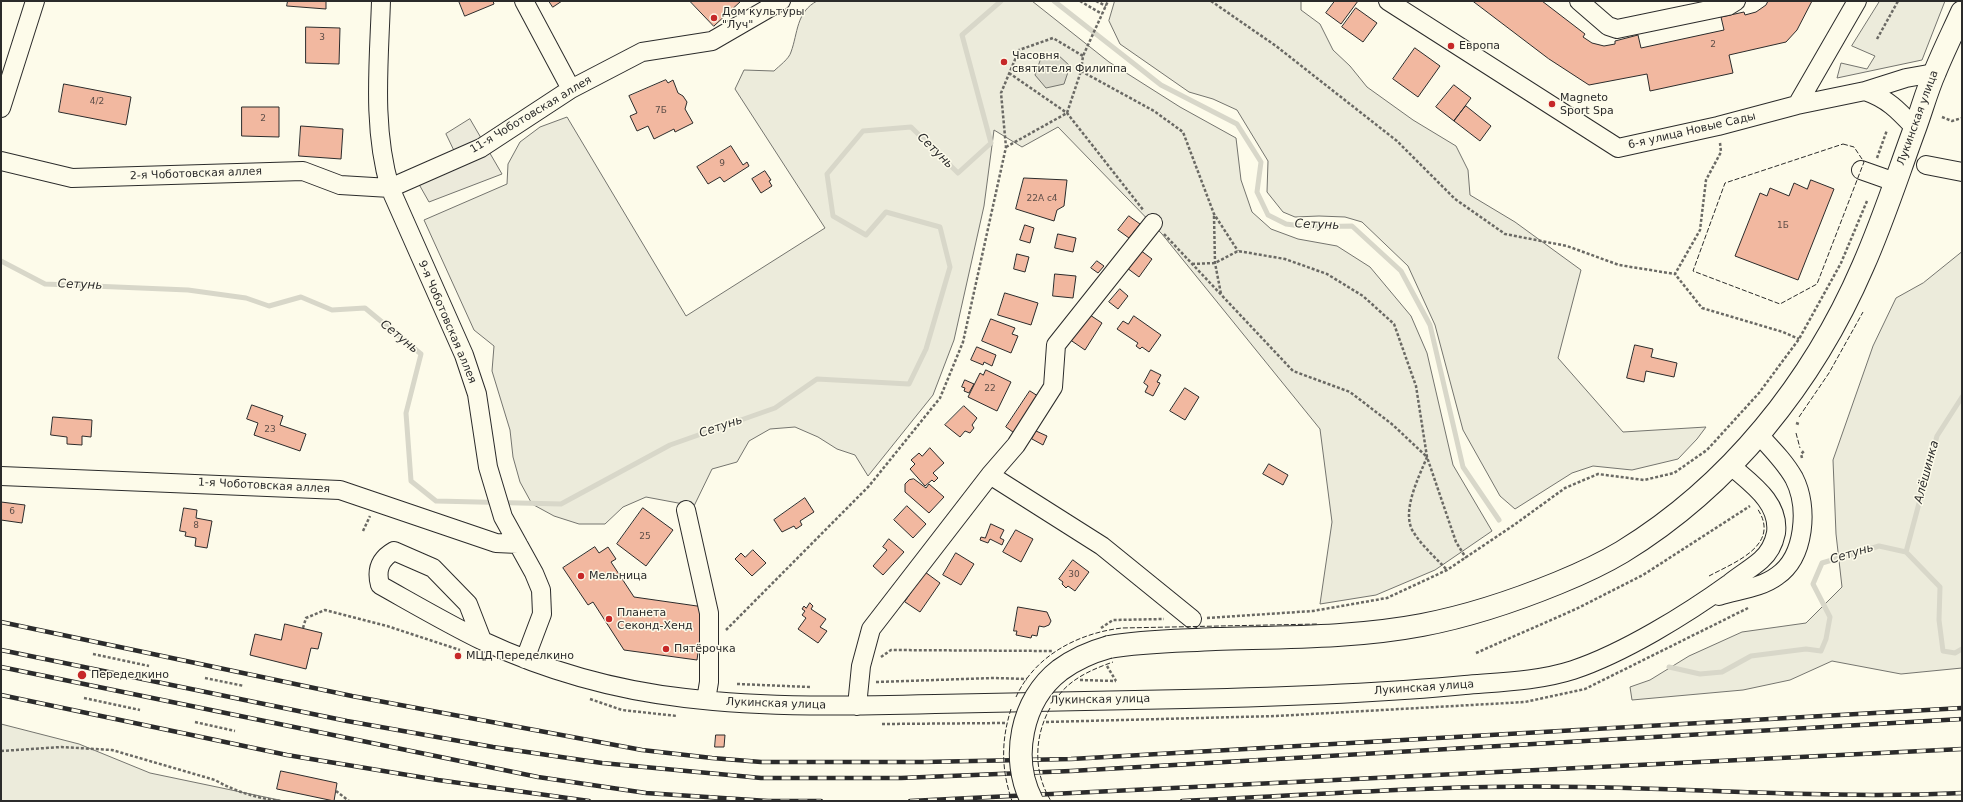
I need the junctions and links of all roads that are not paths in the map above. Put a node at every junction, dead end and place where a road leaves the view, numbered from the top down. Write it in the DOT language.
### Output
graph roads {
  1 [pos="34,1"];
  2 [pos="381,1"];
  3 [pos="524,1"];
  4 [pos="780,1"];
  5 [pos="1388,1"];
  6 [pos="1579,1"];
  7 [pos="1736,1"];
  8 [pos="1857,1"];
  9 [pos="1962,12"];
  10 [pos="1934,73"];
  11 [pos="571,89"];
  12 [pos="1865,91"];
  13 [pos="1797,104"];
  14 [pos="1,108"];
  15 [pos="1915,128"];
  16 [pos="1,161"];
  17 [pos="1926,164"];
  18 [pos="1866,172"];
  19 [pos="1962,172"];
  20 [pos="1895,182"];
  21 [pos="390,188"];
  22 [pos="1153,223"];
  23 [pos="1760,435"];
  24 [pos="1730,465"];
  25 [pos="990,475"];
  26 [pos="1,476"];
  27 [pos="686,510"];
  28 [pos="518,544"];
  29 [pos="1709,598"];
  30 [pos="1192,619"];
  31 [pos="482,640"];
  32 [pos="525,659"];
  33 [pos="706,700"];
  34 [pos="857,706"];
  35 [pos="1032,801"];
  1 -- 14 [label="street"];
  2 -- 21 [label="street, 9-я Чоботовская аллея"];
  3 -- 11 [label="street"];
  4 -- 11 [label="street, 11-я Чоботовская аллея"];
  5 -- 13 [label="street, 6-я улица Новые Сады"];
  6 -- 7 [label="street"];
  8 -- 13 [label="street"];
  9 -- 10 [label="main road, Лукинская улица"];
  10 -- 12 [label="street, 6-я улица Новые Сады"];
  10 -- 15 [label="main road, Лукинская улица"];
  11 -- 21 [label="street, 11-я Чоботовская аллея"];
  12 -- 13 [label="street, 6-я улица Новые Сады"];
  12 -- 15 [label="street"];
  15 -- 20 [label="main road, Лукинская улица"];
  16 -- 21 [label="street, 2-я Чоботовская аллея"];
  17 -- 19 [label="street"];
  18 -- 20 [label="street"];
  20 -- 23 [label="main road, Лукинская улица"];
  21 -- 28 [label="street, 9-я Чоботовская аллея"];
  22 -- 25 [label="street"];
  23 -- 24 [label="main road, Лукинская улица"];
  23 -- 29 [label="street, Лукинская улица"];
  24 -- 29 [label="street, Лукинская улица"];
  24 -- 35 [label="main road, Лукинская улица, bridge"];
  25 -- 30 [label="street"];
  25 -- 34 [label="street"];
  26 -- 28 [label="street, 1-я Чоботовская аллея"];
  27 -- 33 [label="street"];
  28 -- 32 [label="street, 9-я Чоботовская аллея"];
  29 -- 34 [label="street, Лукинская улица"];
  31 -- 31 [label="street, Лукинская улица"];
  31 -- 32 [label="street, Лукинская улица"];
  32 -- 33 [label="street, Лукинская улица"];
  33 -- 34 [label="street, Лукинская улица"];
}
